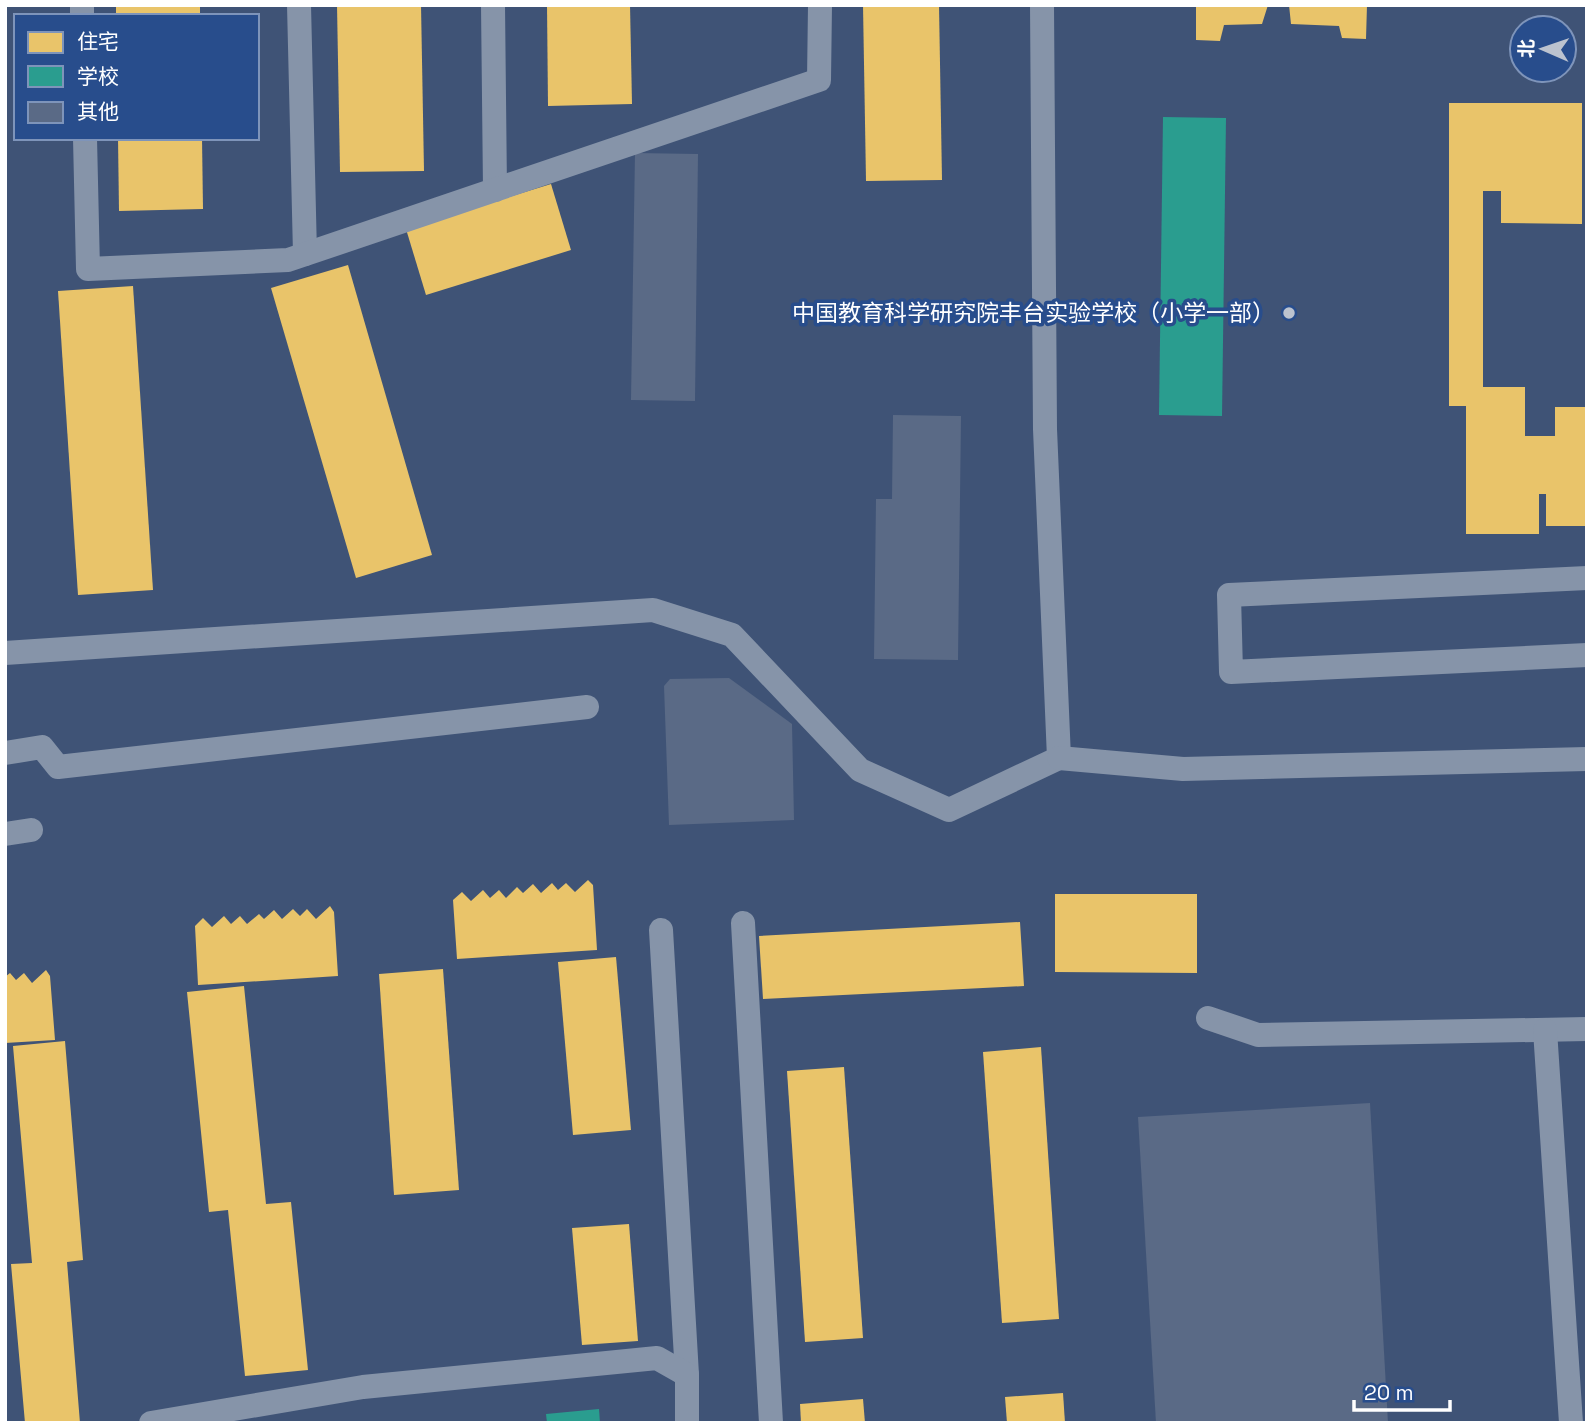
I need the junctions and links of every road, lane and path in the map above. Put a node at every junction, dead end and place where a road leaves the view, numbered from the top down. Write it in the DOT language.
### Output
graph roads {
  1 [pos="299,5"];
  2 [pos="493,5"];
  3 [pos="820,5"];
  4 [pos="1042,5"];
  5 [pos="85,140"];
  6 [pos="495,190"];
  7 [pos="305,254"];
  8 [pos="1587,578"];
  9 [pos="5,653"];
  10 [pos="1587,655"];
  11 [pos="587,706"];
  12 [pos="5,753"];
  13 [pos="1059,758"];
  14 [pos="1587,760"];
  15 [pos="31,831"];
  16 [pos="5,834"];
  17 [pos="743,923"];
  18 [pos="662,930"];
  19 [pos="1208,1018"];
  20 [pos="1587,1029"];
  21 [pos="1545,1030"];
  22 [pos="687,1376"];
  23 [pos="151,1423"];
  24 [pos="687,1423"];
  25 [pos="771,1423"];
  26 [pos="1571,1423"];
  1 -- 7 [label="street"];
  2 -- 6 [label="street"];
  3 -- 6 [label="street"];
  4 -- 13 [label="street"];
  5 -- 7 [label="street"];
  6 -- 7 [label="street"];
  8 -- 10 [label="street"];
  9 -- 13 [label="street"];
  11 -- 12 [label="street"];
  13 -- 14 [label="street"];
  15 -- 16 [label="street"];
  17 -- 25 [label="street"];
  18 -- 22 [label="street"];
  19 -- 21 [label="street"];
  20 -- 21 [label="street"];
  21 -- 26 [label="street"];
  22 -- 23 [label="street"];
  22 -- 24 [label="street"];
}
